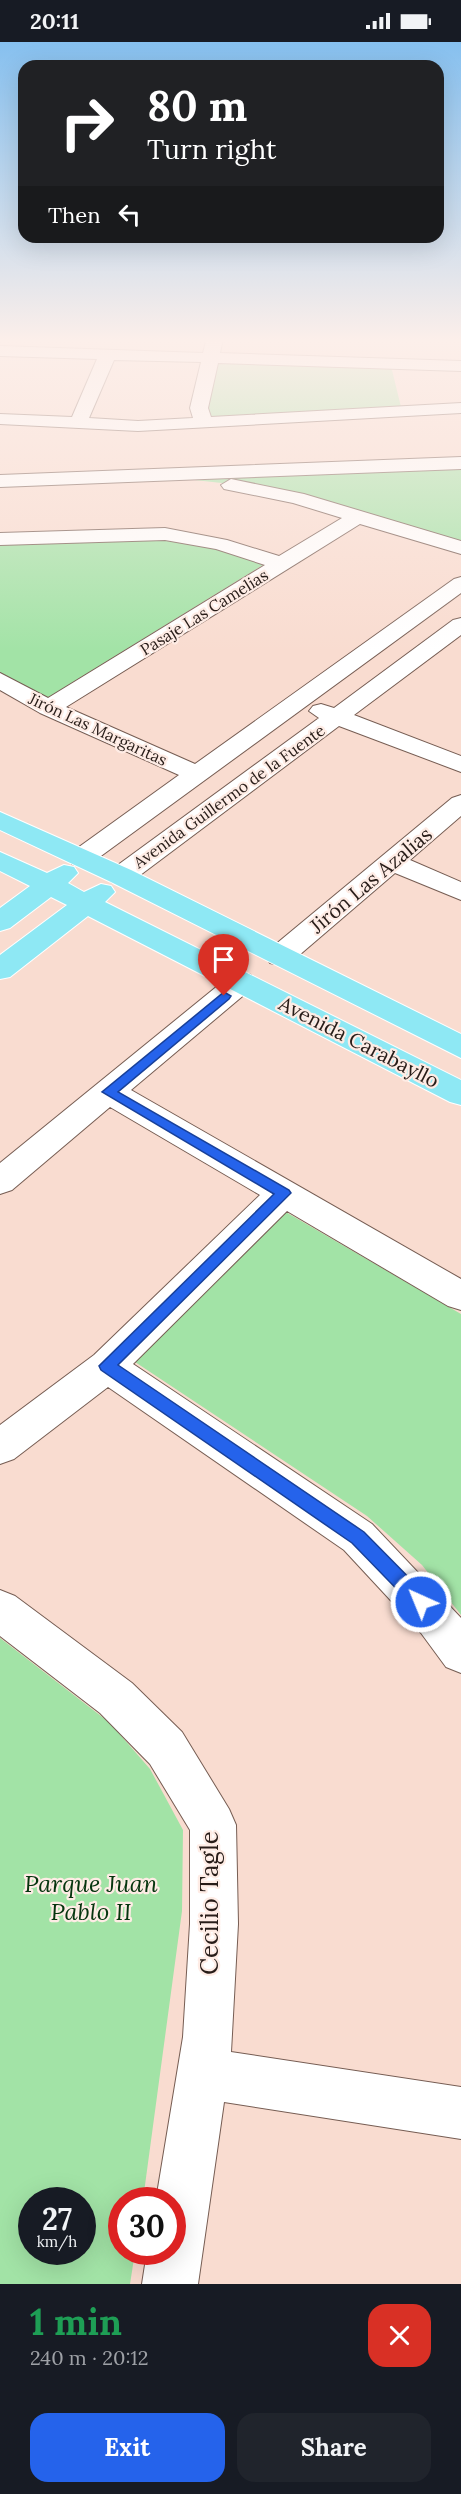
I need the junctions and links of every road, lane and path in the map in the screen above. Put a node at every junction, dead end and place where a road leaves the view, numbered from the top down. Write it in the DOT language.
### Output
graph roads {
  1 [pos="330,443"];
  2 [pos="461,464"];
  3 [pos="342,467"];
  4 [pos="261,480"];
  5 [pos="0,481"];
  6 [pos="359,516"];
  7 [pos="0,539"];
  8 [pos="461,548"];
  9 [pos="282,564"];
  10 [pos="461,583"];
  11 [pos="461,625"];
  12 [pos="0,680"];
  13 [pos="297,702"];
  14 [pos="48,708"];
  15 [pos="337,716"];
  16 [pos="461,765"];
  17 [pos="198,774"];
  18 [pos="461,803"];
  19 [pos="0,820"];
  20 [pos="81,858"];
  21 [pos="0,860"];
  22 [pos="392,862"];
  23 [pos="121,876"];
  24 [pos="50,885"];
  25 [pos="461,892"];
  26 [pos="87,904"];
  27 [pos="0,922"];
  28 [pos="280,957"];
  29 [pos="0,970"];
  30 [pos="241,982"];
  31 [pos="461,1047"];
  32 [pos="109,1092"];
  33 [pos="461,1094"];
  34 [pos="0,1181"];
  35 [pos="284,1193"];
  36 [pos="461,1296"];
  37 [pos="107,1366"];
  38 [pos="0,1447"];
  39 [pos="0,1610"];
  40 [pos="461,1652"];
  41 [pos="202,2073"];
  42 [pos="461,2113"];
  43 [pos="170,2284"];
  1 -- 3 [label="street"];
  2 -- 3 [label="street"];
  3 -- 4 [label="street"];
  4 -- 5 [label="street"];
  4 -- 6 [label="street"];
  6 -- 8 [label="street"];
  6 -- 9 [label="street, Pasaje Las Camelias"];
  7 -- 9 [label="street"];
  9 -- 14 [label="street, Pasaje Las Camelias"];
  10 -- 13 [label="street, Avenida Guillermo de la Fuente"];
  11 -- 15 [label="street, Avenida Guillermo de la Fuente"];
  12 -- 14 [label="street, Jirón Las Margaritas"];
  13 -- 15 [label="street"];
  13 -- 17 [label="street, Avenida Guillermo de la Fuente"];
  14 -- 17 [label="street, Jirón Las Margaritas"];
  15 -- 16 [label="street"];
  15 -- 23 [label="street, Avenida Guillermo de la Fuente"];
  17 -- 20 [label="street, Avenida Guillermo de la Fuente"];
  18 -- 22 [label="street, Jirón Las Azalias"];
  19 -- 20 [label="main road, Avenida Carabayllo"];
  20 -- 23 [label="main road, Avenida Carabayllo"];
  20 -- 24 [label="main road, Avenida Guillermo de la Fuente"];
  21 -- 24 [label="main road, Avenida Carabayllo"];
  22 -- 25 [label="street"];
  22 -- 28 [label="street, Jirón Las Azalias"];
  23 -- 26 [label="main road, Avenida Guillermo de la Fuente"];
  23 -- 28 [label="main road, Avenida Carabayllo"];
  24 -- 26 [label="main road, Avenida Carabayllo"];
  24 -- 27 [label="main road, Avenida Guillermo de la Fuente"];
  26 -- 29 [label="main road, Avenida Guillermo de la Fuente"];
  26 -- 30 [label="main road, Avenida Carabayllo"];
  28 -- 31 [label="main road, Avenida Carabayllo"];
  30 -- 32 [label="street"];
  30 -- 33 [label="main road, Avenida Carabayllo"];
  32 -- 34 [label="street"];
  32 -- 35 [label="street"];
  35 -- 36 [label="street"];
  35 -- 37 [label="street"];
  37 -- 38 [label="street"];
  37 -- 40 [label="street"];
  39 -- 41 [label="street, Cecilio Tagle"];
  41 -- 42 [label="street"];
  41 -- 43 [label="street, Cecilio Tagle"];
}
